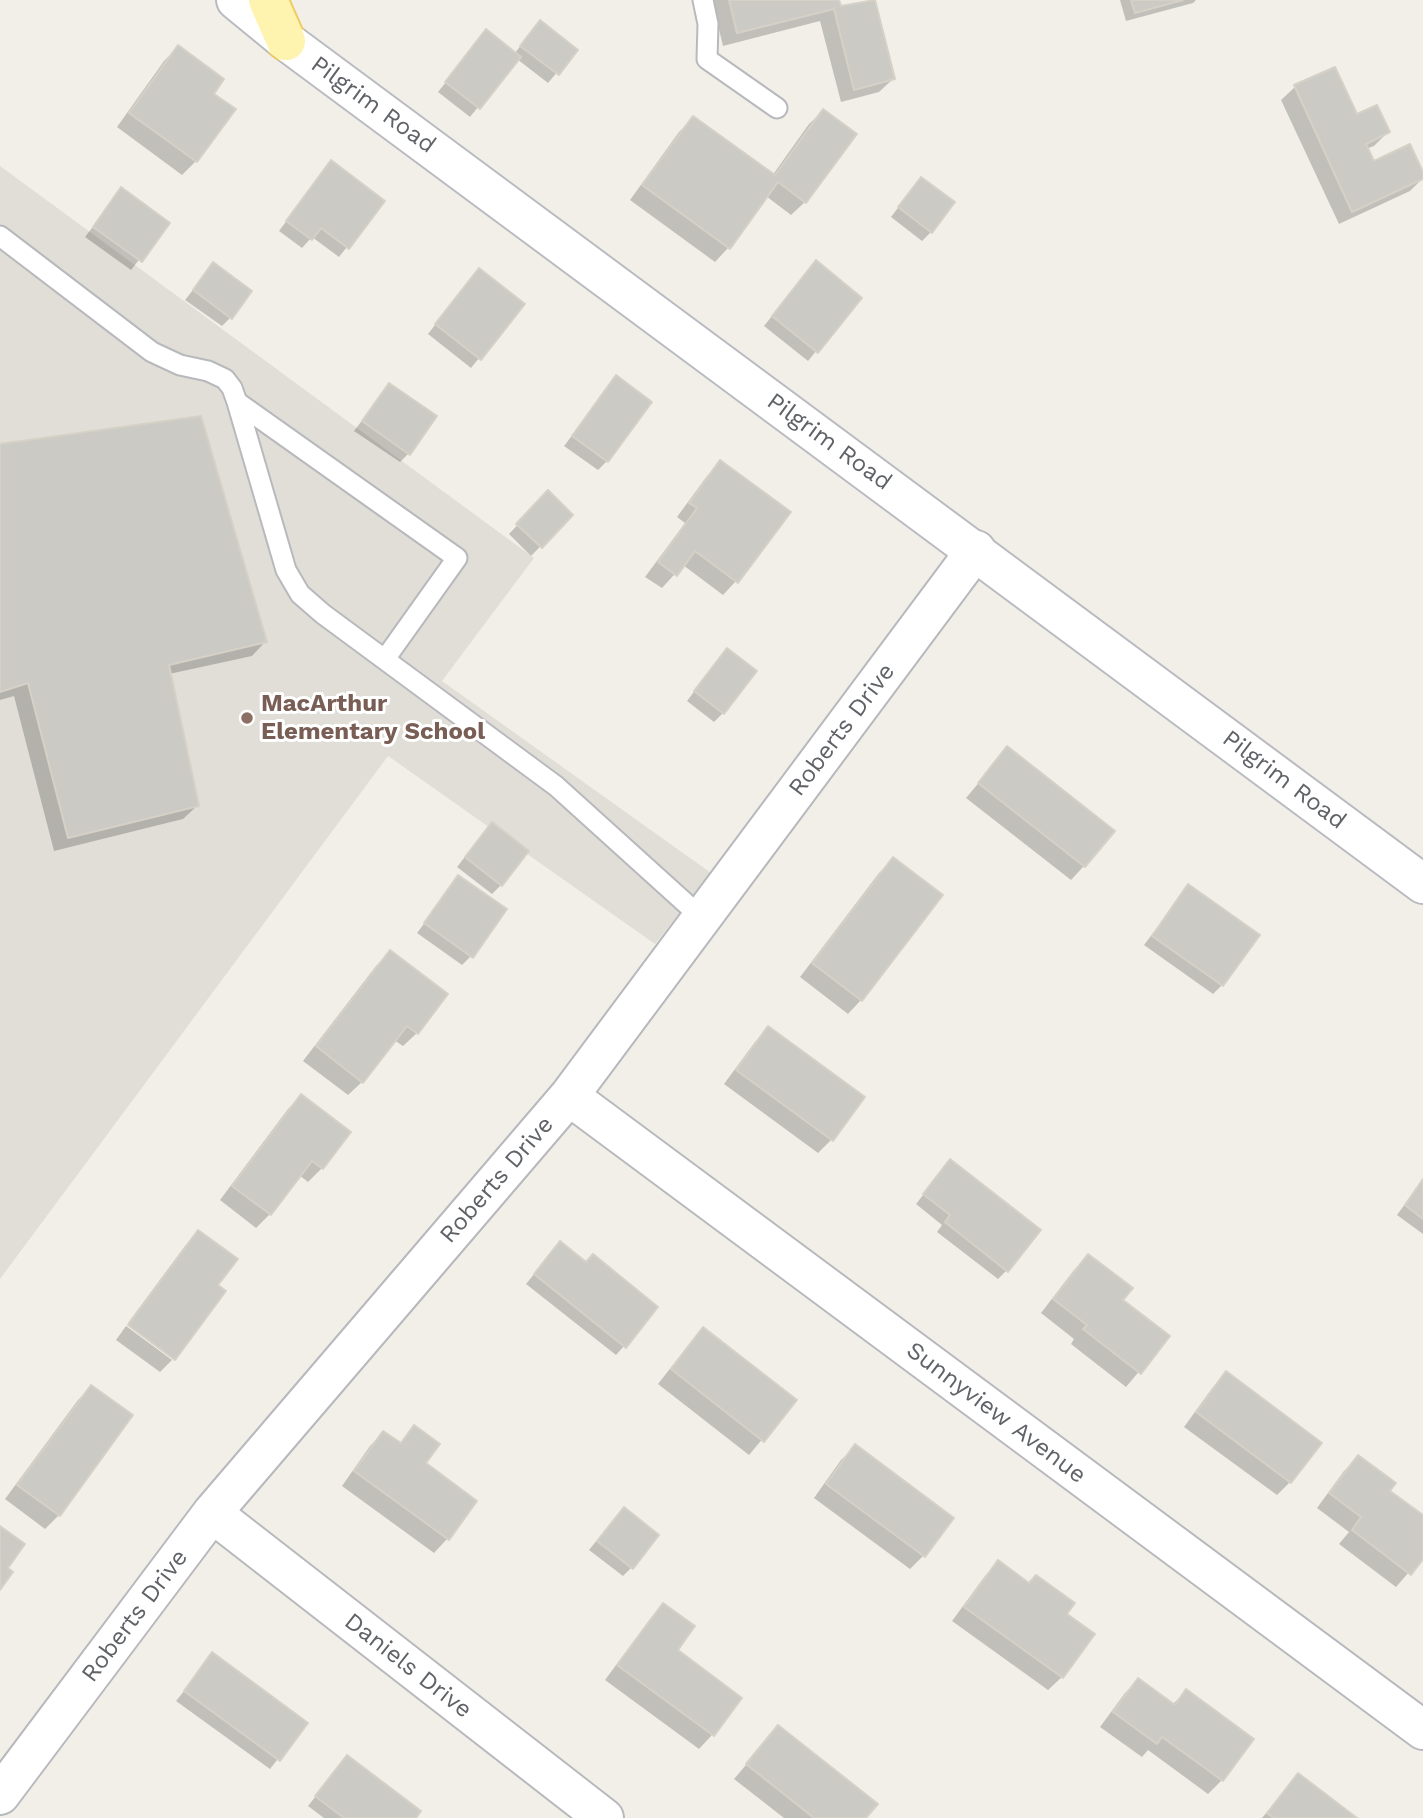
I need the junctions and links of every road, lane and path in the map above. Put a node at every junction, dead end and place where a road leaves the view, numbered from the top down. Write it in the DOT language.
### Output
graph roads {
  1 [pos="236,0"];
  2 [pos="268,0"];
  3 [pos="703,0"];
  4 [pos="286,41"];
  5 [pos="777,108"];
  6 [pos="0,236"];
  7 [pos="237,402"];
  8 [pos="976,550"];
  9 [pos="385,659"];
  10 [pos="1423,884"];
  11 [pos="702,918"];
  12 [pos="569,1096"];
  13 [pos="212,1513"];
  14 [pos="1423,1730"];
  15 [pos="0,1795"];
  16 [pos="604,1818"];
  1 -- 4 [label="street, Pilgrim Road"];
  2 -- 4 [label="main road"];
  3 -- 5 [label="lane"];
  4 -- 8 [label="street, Pilgrim Road"];
  6 -- 7 [label="lane"];
  7 -- 9 [label="lane"];
  7 -- 9 [label="lane"];
  8 -- 10 [label="street, Pilgrim Road"];
  8 -- 11 [label="street, Roberts Drive"];
  9 -- 11 [label="lane"];
  11 -- 12 [label="street, Roberts Drive"];
  12 -- 13 [label="street, Roberts Drive"];
  12 -- 14 [label="street, Sunnyview Avenue"];
  13 -- 15 [label="street, Roberts Drive"];
  13 -- 16 [label="street, Daniels Drive"];
}
